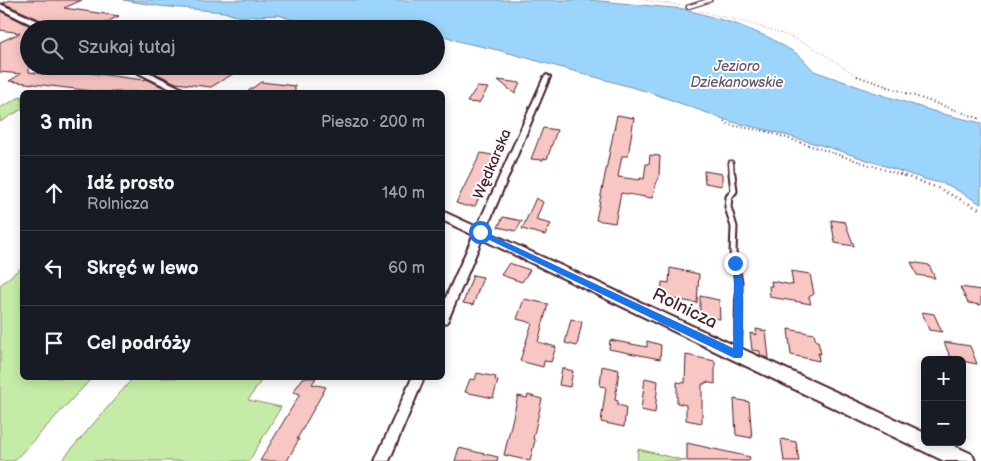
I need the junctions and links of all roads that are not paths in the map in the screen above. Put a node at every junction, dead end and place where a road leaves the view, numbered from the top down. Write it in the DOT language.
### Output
graph roads {
  1 [pos="710,0"];
  2 [pos="0,6"];
  3 [pos="688,7"];
  4 [pos="29,20"];
  5 [pos="147,75"];
  6 [pos="547,77"];
  7 [pos="180,90"];
  8 [pos="731,163"];
  9 [pos="445,216"];
  10 [pos="480,232"];
  11 [pos="445,313"];
  12 [pos="738,355"];
  13 [pos="417,380"];
  14 [pos="382,461"];
  15 [pos="965,461"];
  1 -- 3 [label="lane"];
  2 -- 4 [label="street"];
  5 -- 7 [label="street"];
  6 -- 10 [label="street, Wędkarska"];
  8 -- 12 [label="lane"];
  9 -- 10 [label="street, Rolnicza"];
  10 -- 11 [label="street, Wędkarska"];
  10 -- 12 [label="street, Rolnicza"];
  12 -- 15 [label="street, Rolnicza"];
  13 -- 14 [label="street"];
}
